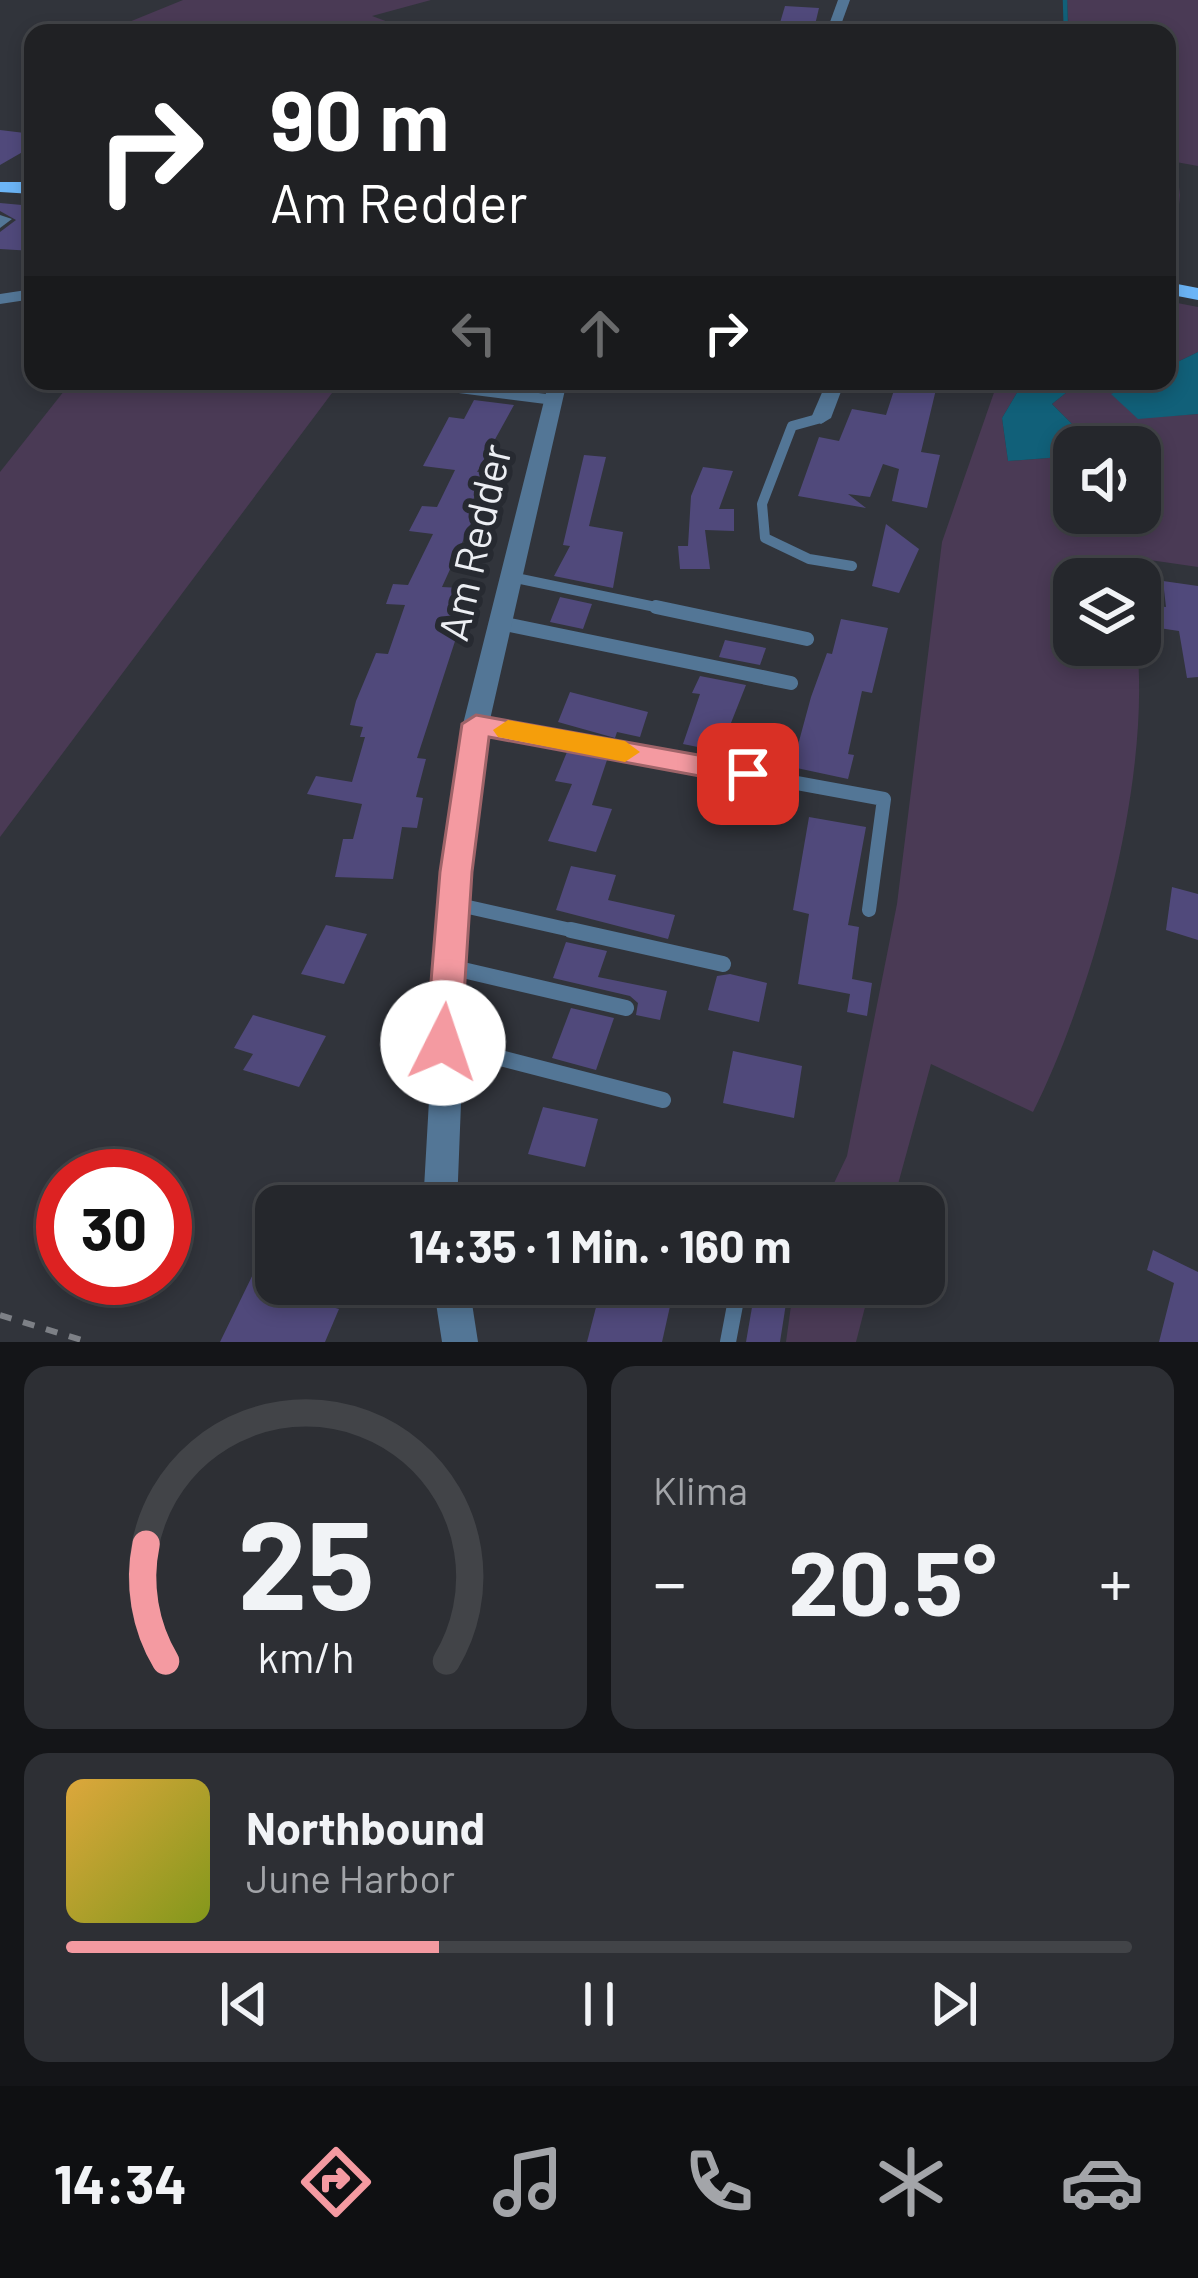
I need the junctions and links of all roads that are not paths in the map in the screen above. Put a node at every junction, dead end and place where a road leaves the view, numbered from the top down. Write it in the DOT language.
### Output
graph roads {
  1 [pos="556,390"];
  2 [pos="832,390"];
  3 [pos="821,418"];
  4 [pos="852,566"];
  5 [pos="511,577"];
  6 [pos="500,623"];
  7 [pos="807,639"];
  8 [pos="791,683"];
  9 [pos="476,724"];
  10 [pos="454,903"];
  11 [pos="869,910"];
  12 [pos="723,964"];
  13 [pos="449,967"];
  14 [pos="626,1008"];
  15 [pos="443,1043"];
  16 [pos="663,1100"];
  17 [pos="440,1185"];
  18 [pos="454,1305"];
  19 [pos="735,1305"];
  20 [pos="460,1342"];
  21 [pos="728,1342"];
  1 -- 5 [label="street, Am Redder"];
  2 -- 3 [label="street"];
  3 -- 4 [label="lane"];
  5 -- 6 [label="street, Am Redder"];
  5 -- 7 [label="lane"];
  6 -- 8 [label="lane"];
  6 -- 9 [label="street, Am Redder"];
  9 -- 10 [label="street, Am Redder"];
  9 -- 11 [label="lane"];
  10 -- 12 [label="lane"];
  10 -- 13 [label="street, Am Redder"];
  13 -- 14 [label="lane"];
  13 -- 15 [label="street, Am Redder"];
  15 -- 16 [label="lane"];
  15 -- 17 [label="street, Am Redder"];
  18 -- 20 [label="street"];
  19 -- 21 [label="lane"];
}
